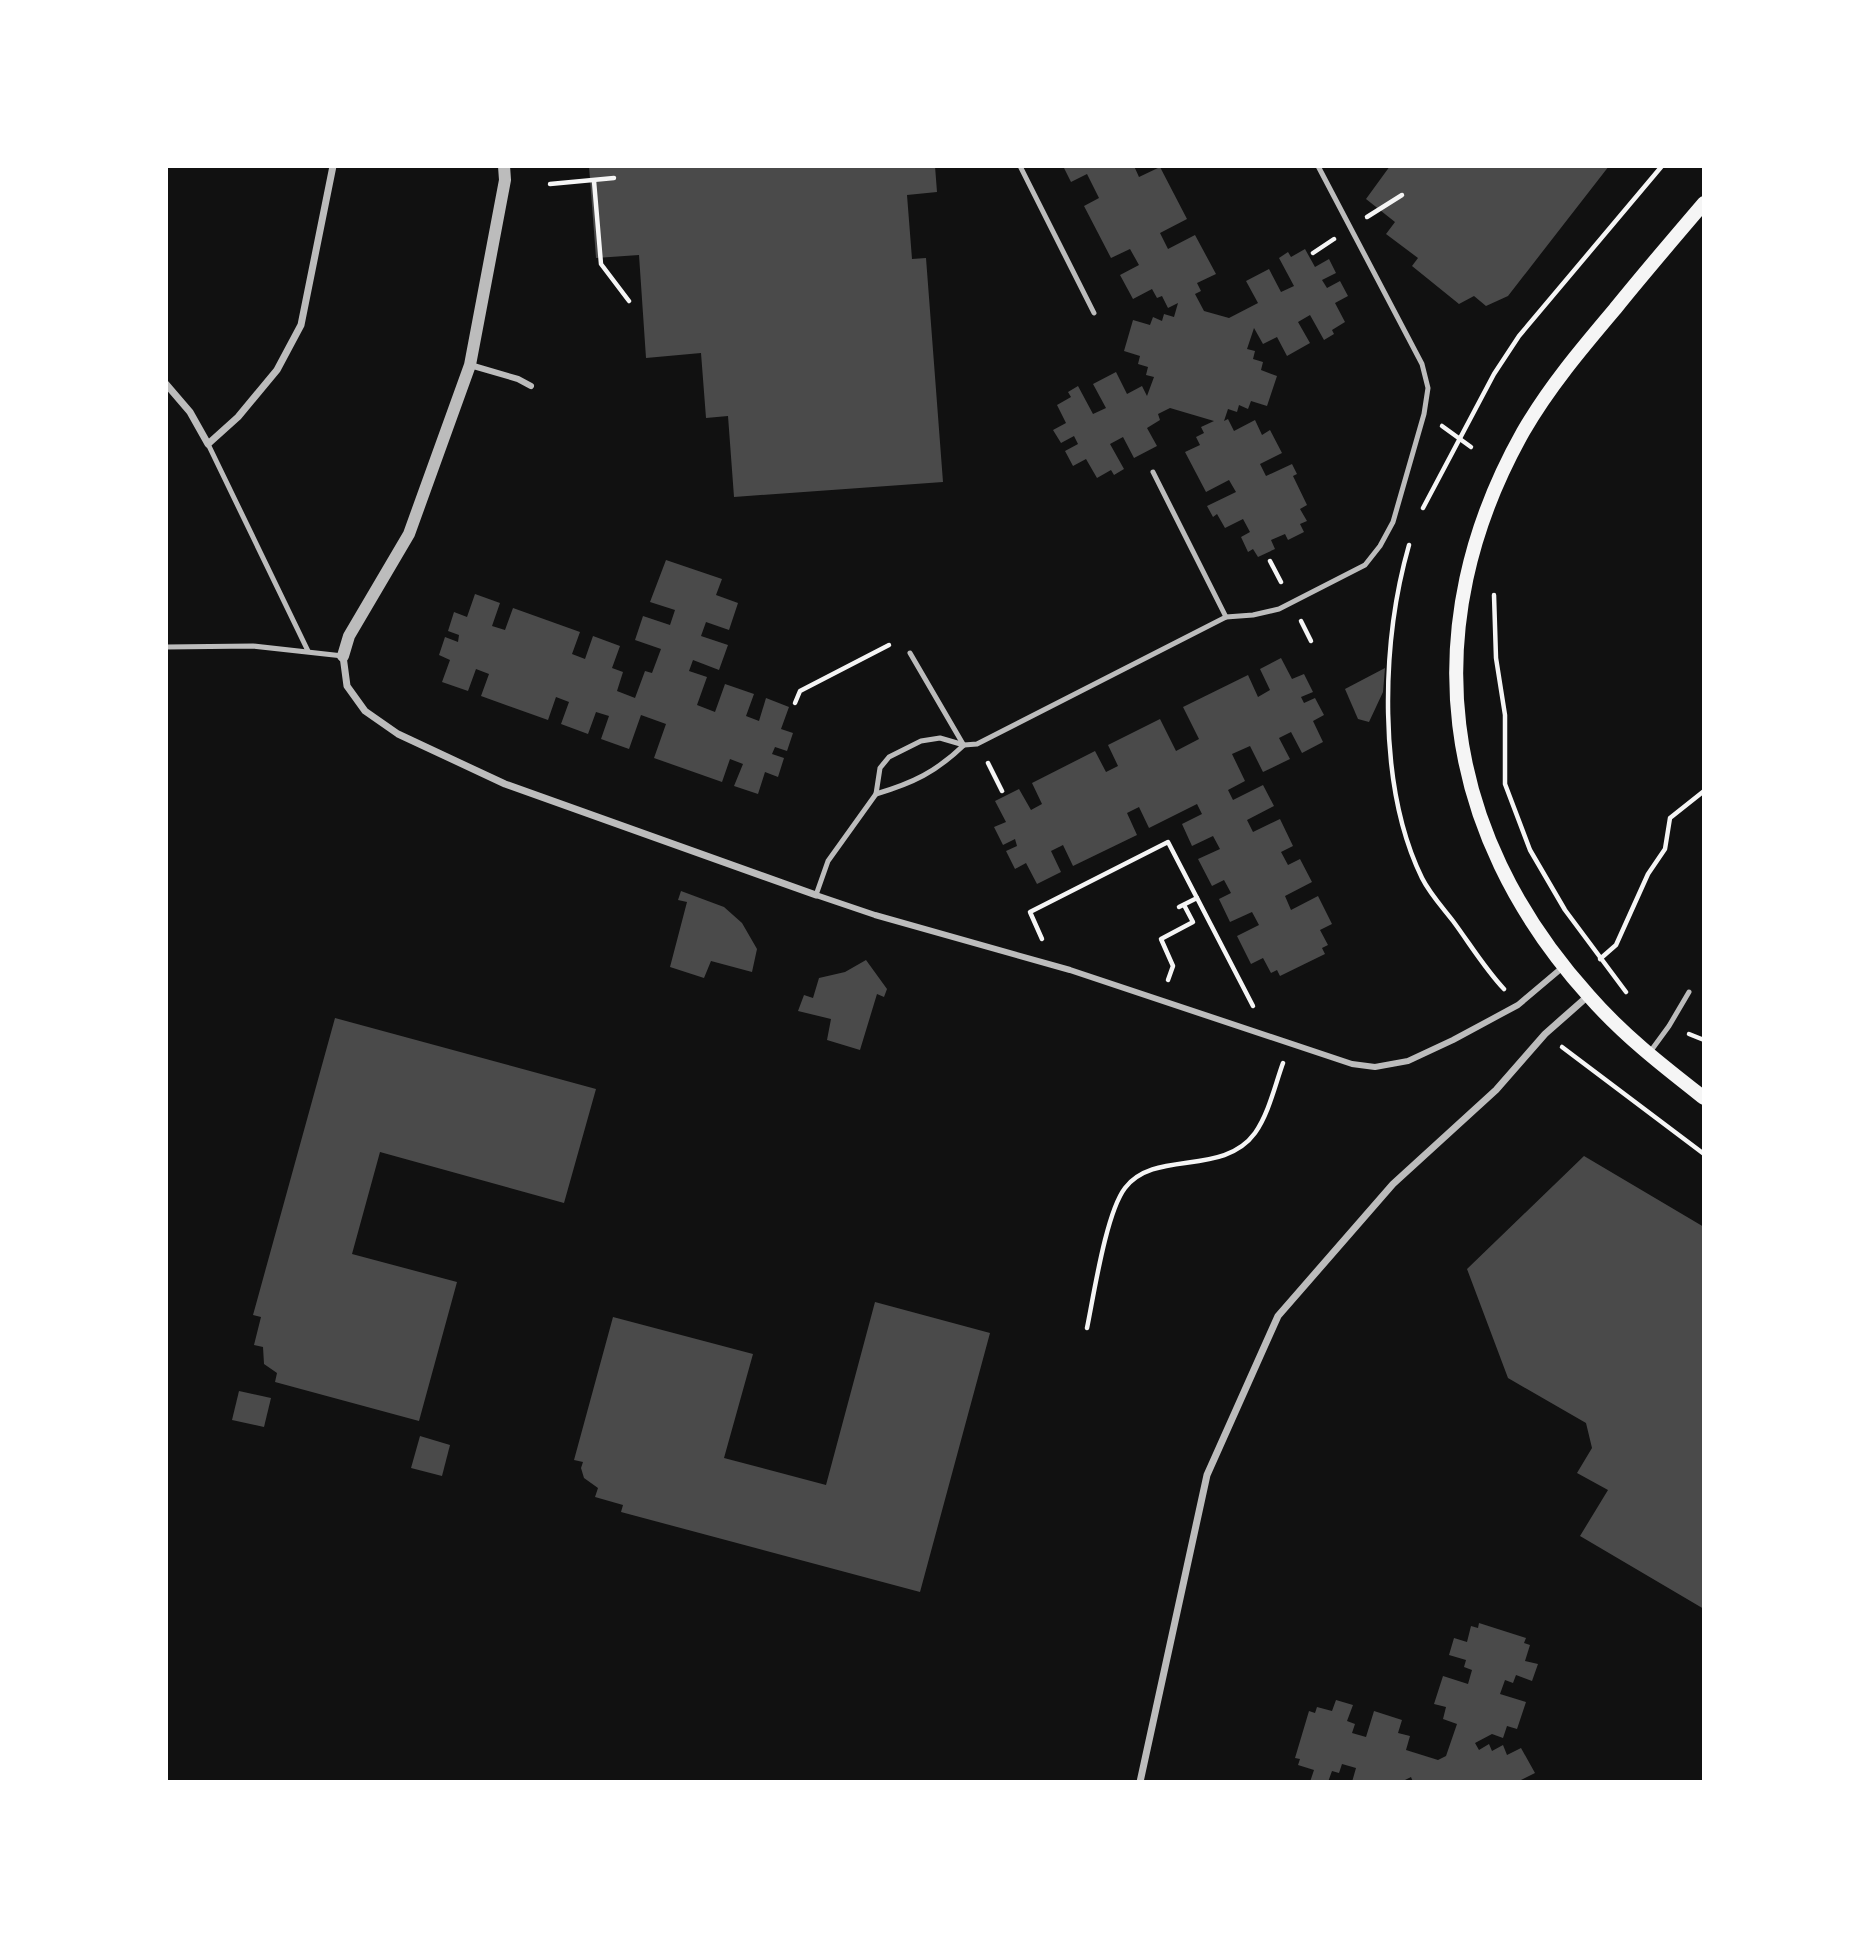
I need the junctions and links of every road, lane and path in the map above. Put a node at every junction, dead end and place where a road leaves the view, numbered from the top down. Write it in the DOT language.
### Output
graph roads {
  1 [pos="333,166"];
  2 [pos="504,166"];
  3 [pos="1020,166"];
  4 [pos="1318,166"];
  5 [pos="614,178"];
  6 [pos="594,180"];
  7 [pos="550,184"];
  8 [pos="1704,203"];
  9 [pos="629,301"];
  10 [pos="1094,313"];
  11 [pos="470,365"];
  12 [pos="166,384"];
  13 [pos="531,386"];
  14 [pos="1424,414"];
  15 [pos="208,444"];
  16 [pos="1471,447"];
  17 [pos="1153,472"];
  18 [pos="1493,585"];
  19 [pos="1226,617"];
  20 [pos="166,647"];
  21 [pos="308,651"];
  22 [pos="911,653"];
  23 [pos="343,656"];
  24 [pos="800,691"];
  25 [pos="795,703"];
  26 [pos="964,745"];
  27 [pos="1704,791"];
  28 [pos="876,794"];
  29 [pos="816,895"];
  30 [pos="1197,898"];
  31 [pos="1600,959"];
  32 [pos="1054,965"];
  33 [pos="1563,967"];
  34 [pos="1496,981"];
  35 [pos="1689,992"];
  36 [pos="1588,996"];
  37 [pos="1630,998"];
  38 [pos="1160,1000"];
  39 [pos="1518,1005"];
  40 [pos="1669,1026"];
  41 [pos="1545,1034"];
  42 [pos="1270,1037"];
  43 [pos="1704,1040"];
  44 [pos="1290,1044"];
  45 [pos="1648,1054"];
  46 [pos="1704,1098"];
  47 [pos="1704,1154"];
  48 [pos="1087,1328"];
  49 [pos="1140,1782"];
  1 -- 15 [label="street"];
  2 -- 11 [label="street"];
  3 -- 10 [label="lane"];
  4 -- 14 [label="lane"];
  5 -- 6 [label="path"];
  6 -- 7 [label="path"];
  6 -- 9 [label="path"];
  8 -- 33 [label="main road"];
  11 -- 13 [label="street"];
  11 -- 23 [label="street"];
  12 -- 15 [label="street"];
  14 -- 16 [label="path"];
  14 -- 19 [label="lane"];
  15 -- 21 [label="lane"];
  17 -- 19 [label="lane"];
  18 -- 31 [label="path"];
  19 -- 26 [label="lane"];
  20 -- 21 [label="lane"];
  21 -- 23 [label="lane"];
  22 -- 26 [label="lane"];
  23 -- 29 [label="street"];
  24 -- 25 [label="path"];
  26 -- 28 [label="lane"];
  26 -- 28 [label="lane"];
  27 -- 31 [label="path"];
  28 -- 29 [label="lane"];
  29 -- 32 [label="street"];
  30 -- 32 [label="path"];
  30 -- 38 [label="path"];
  30 -- 42 [label="path"];
  31 -- 37 [label="path"];
  32 -- 38 [label="street"];
  33 -- 36 [label="main road"];
  33 -- 39 [label="street"];
  34 -- 39 [label="path"];
  35 -- 40 [label="lane"];
  36 -- 41 [label="street"];
  36 -- 45 [label="main road"];
  38 -- 42 [label="street"];
  39 -- 44 [label="street"];
  40 -- 43 [label="path"];
  40 -- 45 [label="lane"];
  41 -- 47 [label="path"];
  41 -- 49 [label="street"];
  42 -- 44 [label="street"];
  44 -- 48 [label="path"];
  45 -- 46 [label="main road"];
}
